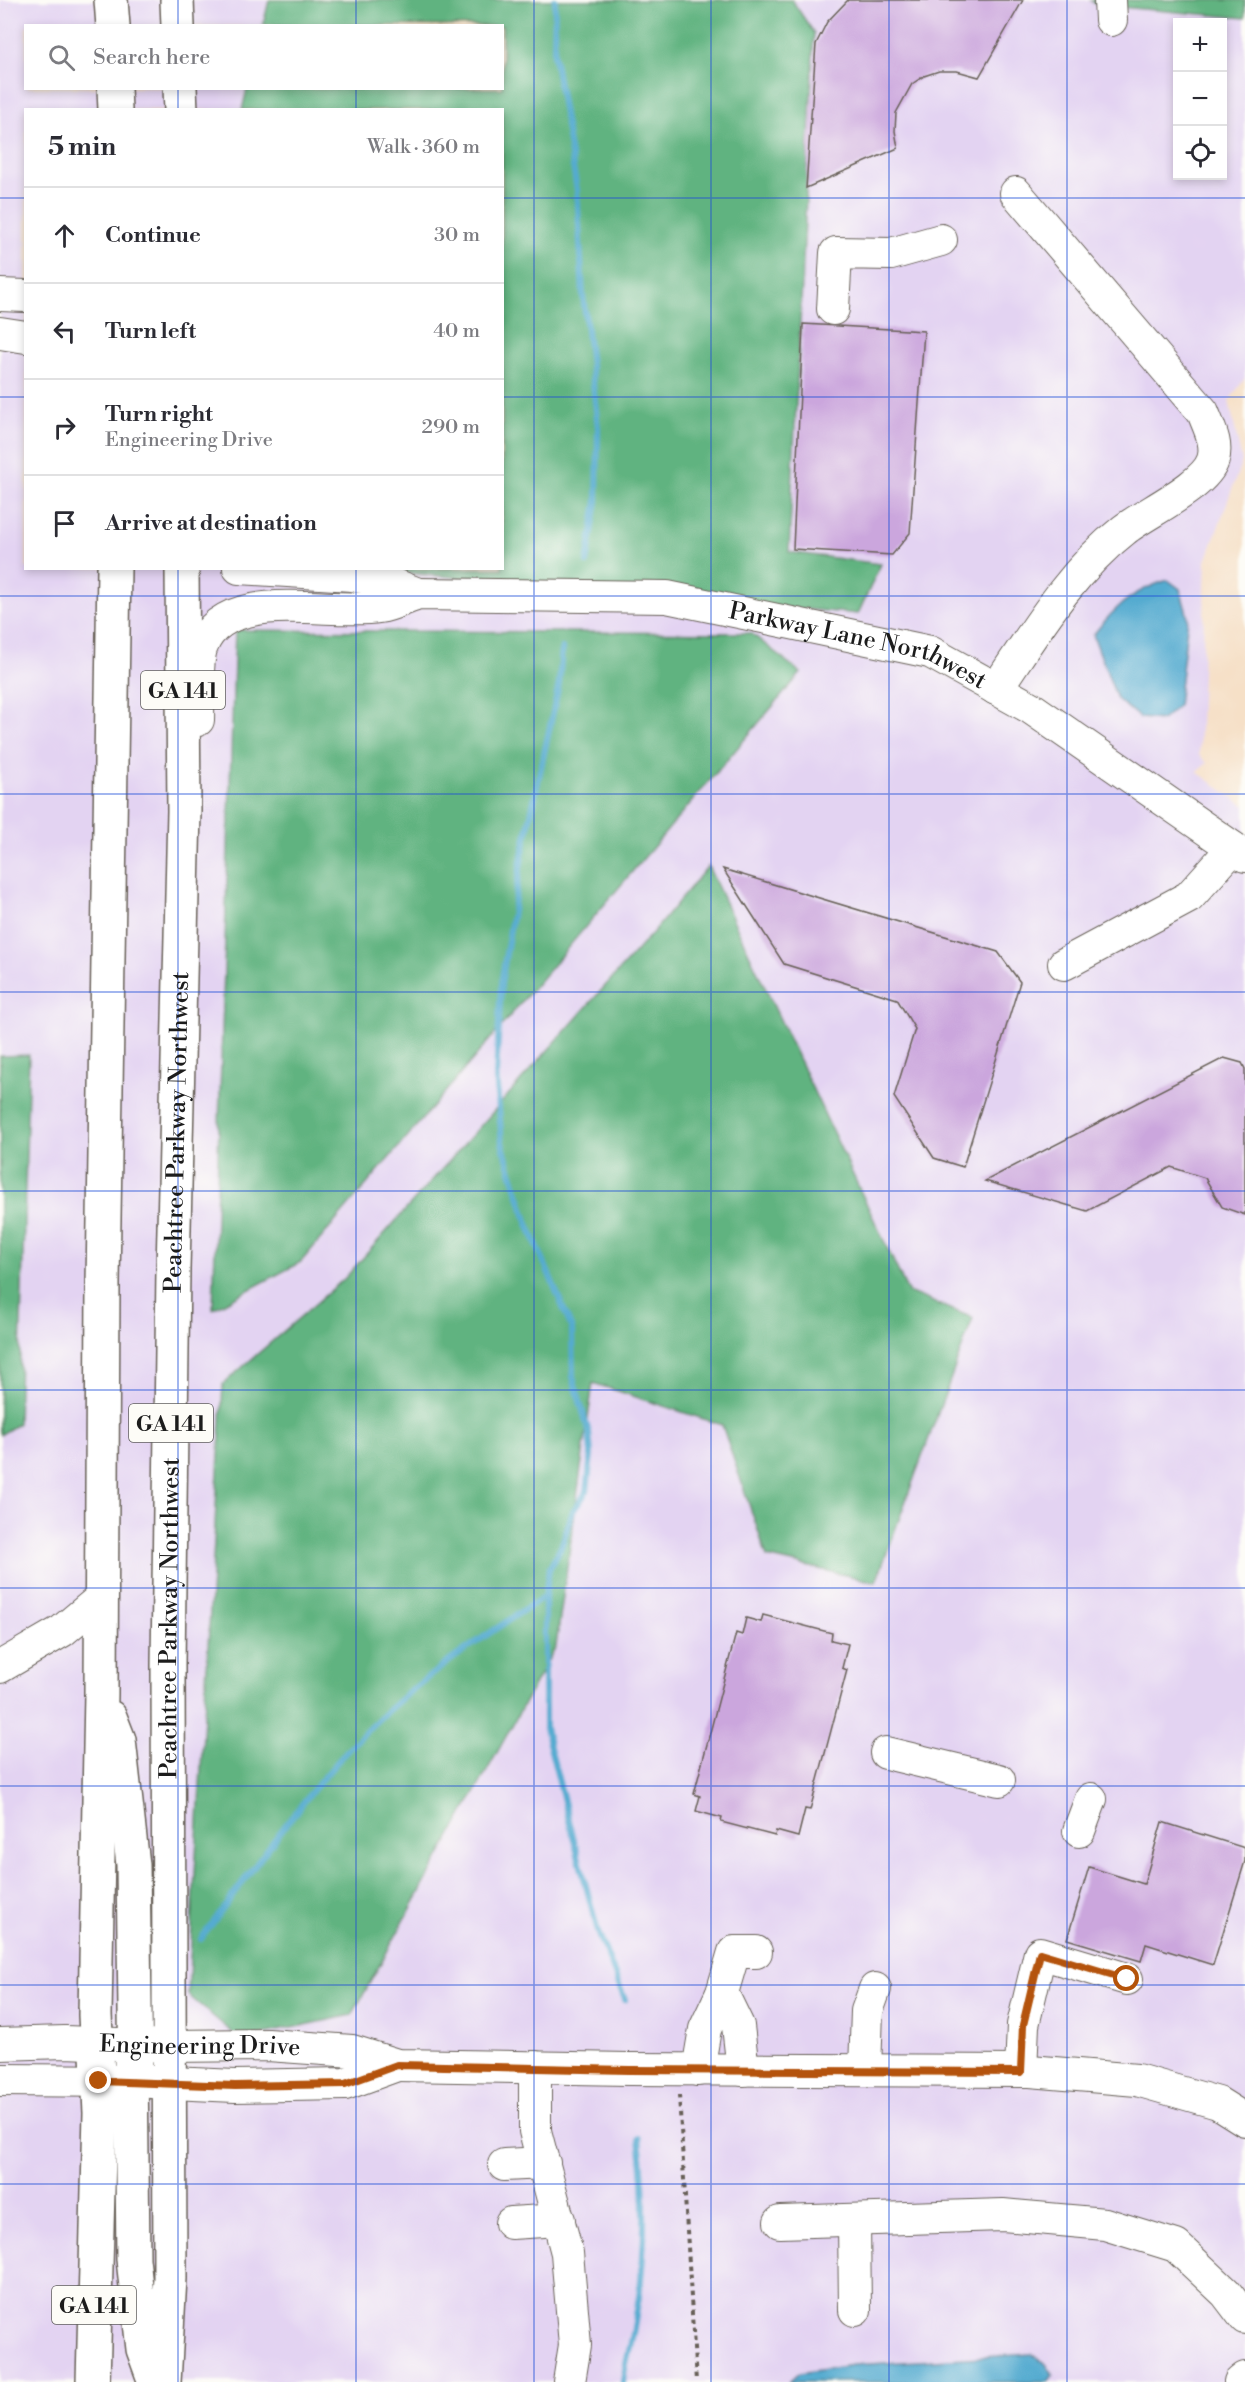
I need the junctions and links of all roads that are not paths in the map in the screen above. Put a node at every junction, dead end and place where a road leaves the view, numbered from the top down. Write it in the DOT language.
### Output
graph roads {
  1 [pos="111,0"];
  2 [pos="177,0"];
  3 [pos="113,24"];
  4 [pos="178,24"];
  5 [pos="114,90"];
  6 [pos="180,90"];
  7 [pos="115,108"];
  8 [pos="181,108"];
  9 [pos="1016,192"];
  10 [pos="941,240"];
  11 [pos="0,295"];
  12 [pos="24,296"];
  13 [pos="833,309"];
  14 [pos="0,333"];
  15 [pos="24,337"];
  16 [pos="114,570"];
  17 [pos="182,570"];
  18 [pos="271,570"];
  19 [pos="418,594"];
  20 [pos="996,689"];
  21 [pos="184,811"];
  22 [pos="1239,852"];
  23 [pos="1064,964"];
  24 [pos="100,1599"];
  25 [pos="0,1667"];
  26 [pos="101,1693"];
  27 [pos="886,1753"];
  28 [pos="999,1780"];
  29 [pos="1091,1799"];
  30 [pos="1079,1831"];
  31 [pos="756,1952"];
  32 [pos="1127,1979"];
  33 [pos="875,1989"];
  34 [pos="722,1993"];
  35 [pos="0,2044"];
  36 [pos="97,2044"];
  37 [pos="132,2045"];
  38 [pos="170,2046"];
  39 [pos="397,2065"];
  40 [pos="535,2067"];
  41 [pos="743,2070"];
  42 [pos="866,2070"];
  43 [pos="1021,2072"];
  44 [pos="0,2080"];
  45 [pos="99,2081"];
  46 [pos="134,2081"];
  47 [pos="171,2082"];
  48 [pos="688,2082"];
  49 [pos="1245,2120"];
  50 [pos="544,2163"];
  51 [pos="504,2164"];
  52 [pos="559,2220"];
  53 [pos="854,2220"];
  54 [pos="780,2222"];
  55 [pos="511,2223"];
  56 [pos="855,2310"];
  57 [pos="1245,2318"];
  58 [pos="1245,2378"];
  59 [pos="93,2382"];
  60 [pos="155,2382"];
  61 [pos="164,2382"];
  62 [pos="569,2382"];
  63 [pos="1240,2382"];
  1 -- 3 [label="highway"];
  2 -- 4 [label="highway"];
  5 -- 7 [label="highway"];
  6 -- 8 [label="highway"];
  9 -- 20 [label="street"];
  10 -- 13 [label="street"];
  11 -- 12 [label="street"];
  14 -- 15 [label="street"];
  16 -- 24 [label="highway, GA 141"];
  17 -- 21 [label="highway, Peachtree Parkway Northwest / GA 141"];
  18 -- 19 [label="street, Parkway Lane Northwest"];
  19 -- 20 [label="street, Parkway Lane Northwest"];
  19 -- 21 [label="street, Parkway Lane Northwest"];
  20 -- 22 [label="street, Parkway Lane Northwest"];
  21 -- 38 [label="highway, Peachtree Parkway Northwest / GA 141"];
  22 -- 23 [label="street"];
  24 -- 25 [label="street"];
  24 -- 26 [label="highway, GA 141"];
  26 -- 36 [label="highway, GA 141"];
  26 -- 37 [label="highway"];
  27 -- 28 [label="street"];
  29 -- 30 [label="street"];
  31 -- 34 [label="street"];
  32 -- 43 [label="street"];
  33 -- 42 [label="street"];
  34 -- 41 [label="street"];
  34 -- 48 [label="street"];
  35 -- 36 [label="street, Engineering Drive"];
  36 -- 37 [label="street, Engineering Drive"];
  36 -- 45 [label="highway, GA 141"];
  37 -- 38 [label="street, Engineering Drive"];
  37 -- 46 [label="highway"];
  38 -- 39 [label="street, Engineering Drive"];
  38 -- 47 [label="highway, Peachtree Parkway Northwest / GA 141"];
  39 -- 40 [label="street, Engineering Drive"];
  39 -- 47 [label="street, Engineering Drive"];
  40 -- 48 [label="street, Engineering Drive"];
  40 -- 50 [label="street"];
  41 -- 42 [label="street, Engineering Drive"];
  41 -- 48 [label="street, Engineering Drive"];
  42 -- 43 [label="street, Engineering Drive"];
  43 -- 49 [label="street, Engineering Drive"];
  44 -- 45 [label="street, Engineering Drive"];
  45 -- 46 [label="street, Engineering Drive"];
  45 -- 59 [label="highway, GA 141"];
  46 -- 47 [label="street, Engineering Drive"];
  46 -- 60 [label="highway"];
  47 -- 61 [label="highway, Peachtree Parkway Northwest / GA 141"];
  50 -- 51 [label="street"];
  50 -- 52 [label="street"];
  52 -- 55 [label="street"];
  52 -- 62 [label="street"];
  53 -- 54 [label="street"];
  53 -- 56 [label="street"];
  53 -- 57 [label="street"];
  58 -- 63 [label="street"];
}
